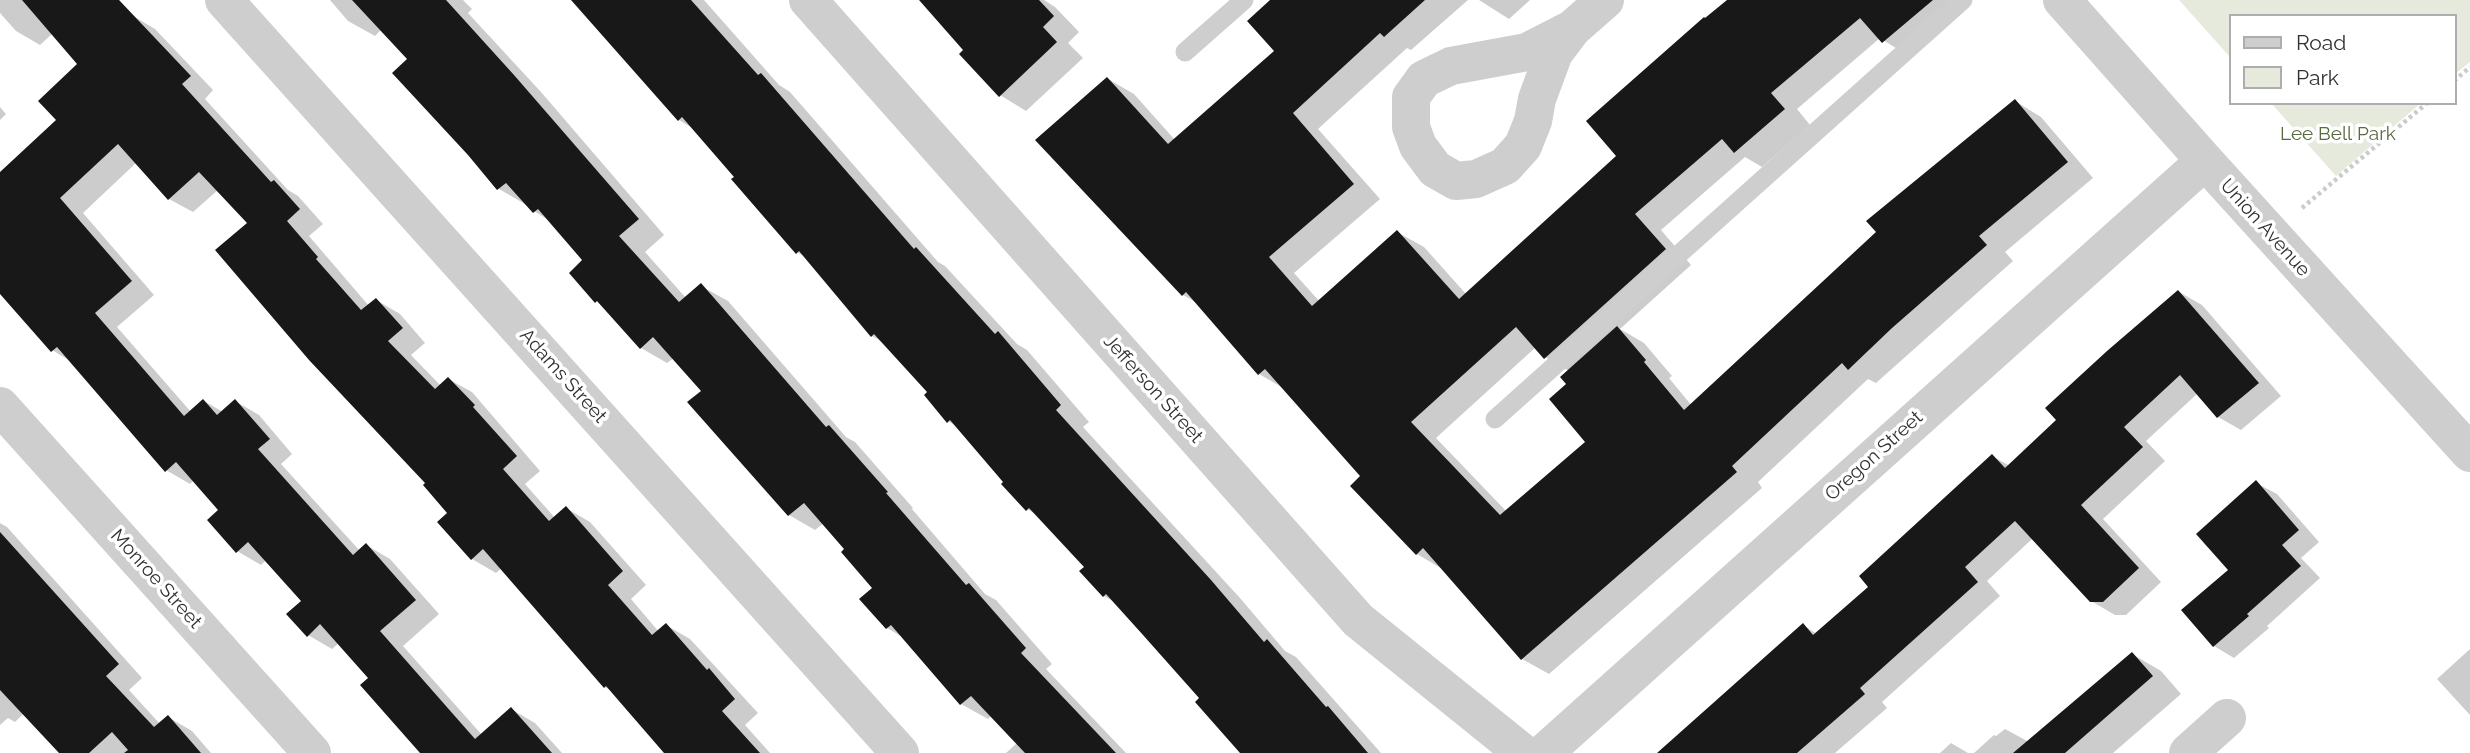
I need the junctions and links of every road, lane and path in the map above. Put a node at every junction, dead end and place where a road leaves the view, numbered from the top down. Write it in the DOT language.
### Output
graph roads {
  1 [pos="224,0"];
  2 [pos="808,0"];
  3 [pos="1244,0"];
  4 [pos="1605,0"];
  5 [pos="1963,0"];
  6 [pos="2062,0"];
  7 [pos="1572,29"];
  8 [pos="1185,52"];
  9 [pos="2470,68"];
  10 [pos="2456,79"];
  11 [pos="2425,105"];
  12 [pos="2205,161"];
  13 [pos="2299,211"];
  14 [pos="0,406"];
  15 [pos="1495,418"];
  16 [pos="2470,453"];
  17 [pos="2227,718"];
  18 [pos="312,753"];
  19 [pos="900,753"];
  20 [pos="1523,753"];
  21 [pos="1544,753"];
  22 [pos="2188,753"];
  1 -- 19 [label="street, Adams Street"];
  2 -- 20 [label="street, Jefferson Street"];
  3 -- 8 [label="lane"];
  4 -- 7 [label="street"];
  5 -- 15 [label="lane"];
  6 -- 12 [label="street, Union Avenue"];
  7 -- 7 [label="street"];
  9 -- 10 [label="path"];
  11 -- 13 [label="path"];
  12 -- 16 [label="street, Union Avenue"];
  12 -- 21 [label="street, Oregon Street"];
  14 -- 18 [label="street, Monroe Street"];
  17 -- 22 [label="street"];
}
